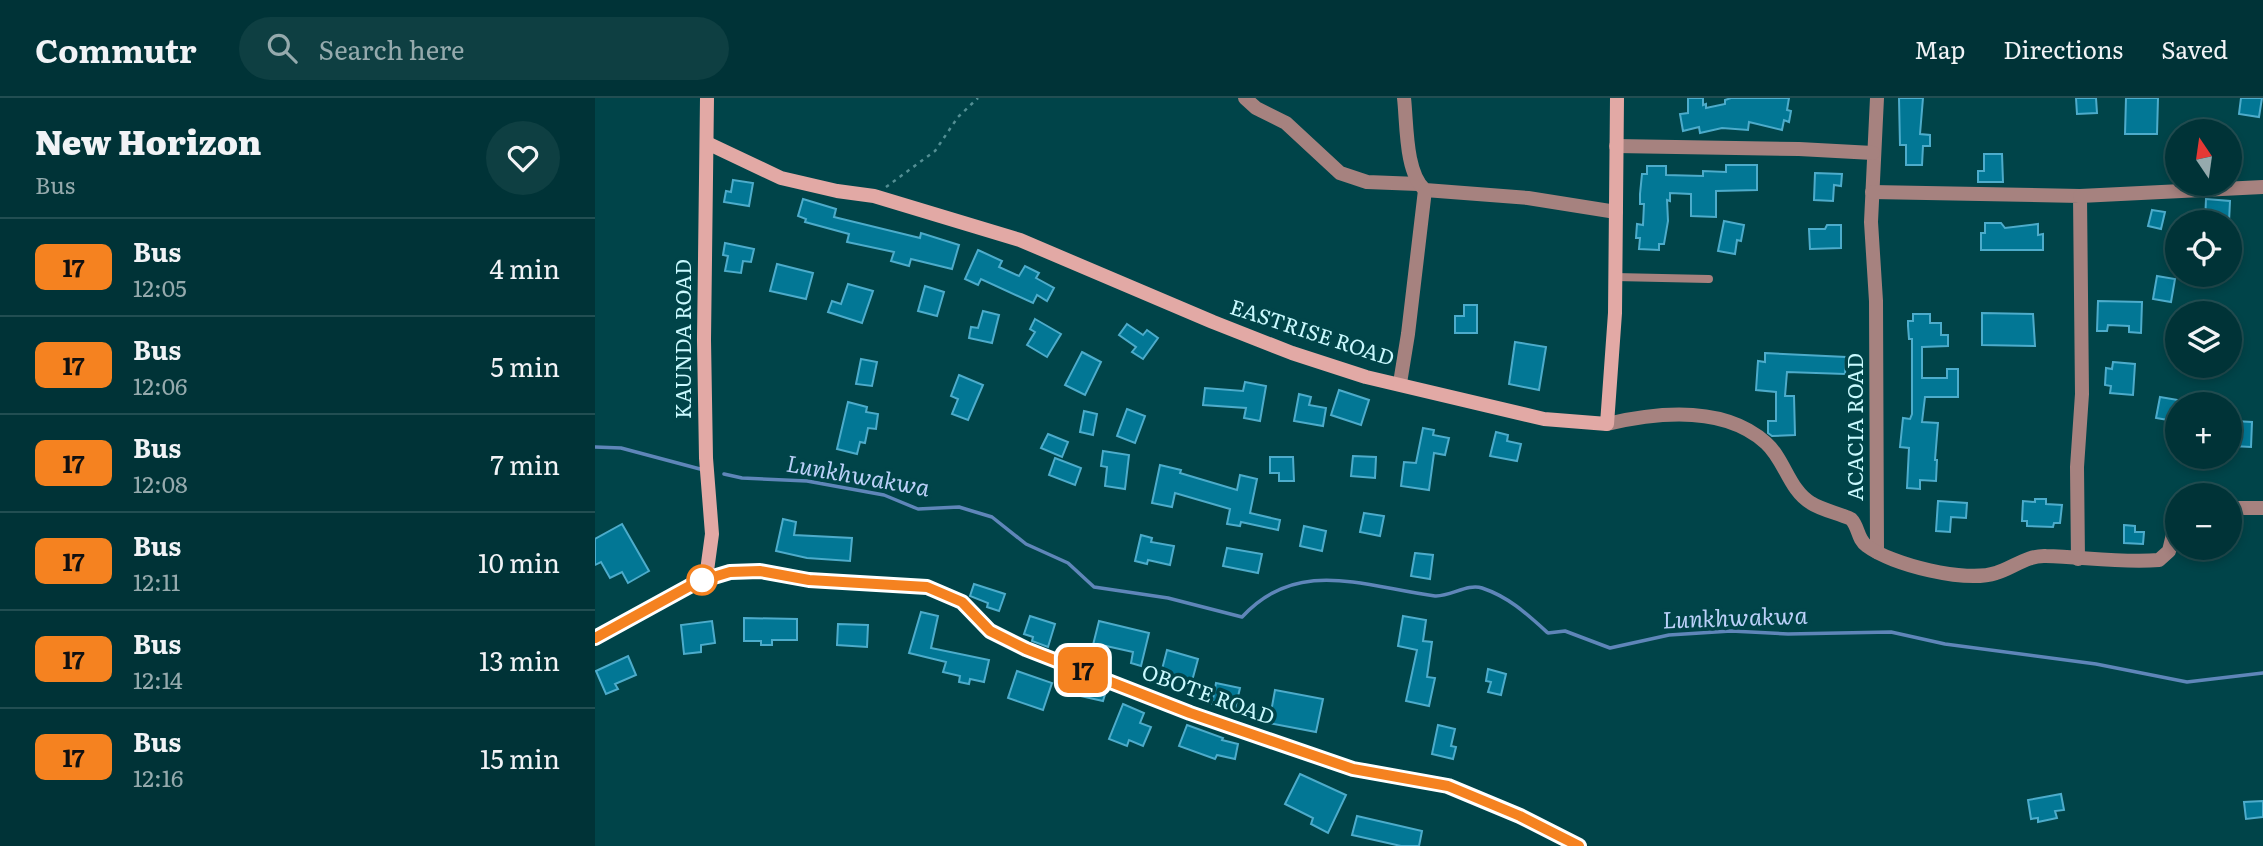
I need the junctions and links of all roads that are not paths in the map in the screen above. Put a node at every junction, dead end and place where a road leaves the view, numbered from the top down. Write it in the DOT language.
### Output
graph roads {
  1 [pos="707,98"];
  2 [pos="1245,98"];
  3 [pos="1404,98"];
  4 [pos="1617,98"];
  5 [pos="1877,98"];
  6 [pos="707,143"];
  7 [pos="1616,146"];
  8 [pos="1873,153"];
  9 [pos="1421,187"];
  10 [pos="2263,187"];
  11 [pos="1872,192"];
  12 [pos="2080,196"];
  13 [pos="1616,212"];
  14 [pos="1615,277"];
  15 [pos="1709,279"];
  16 [pos="1400,383"];
  17 [pos="1607,424"];
  18 [pos="2242,508"];
  19 [pos="2263,508"];
  20 [pos="1877,552"];
  21 [pos="2165,555"];
  22 [pos="2078,559"];
  23 [pos="706,578"];
  24 [pos="595,638"];
  25 [pos="1579,846"];
  1 -- 6 [label="street, KAUNDA ROAD"];
  2 -- 9 [label="street"];
  3 -- 9 [label="street"];
  4 -- 7 [label="street"];
  5 -- 8 [label="street, ACACIA ROAD"];
  6 -- 16 [label="street, EASTRISE ROAD"];
  6 -- 23 [label="street, KAUNDA ROAD"];
  7 -- 8 [label="street"];
  7 -- 13 [label="street"];
  8 -- 11 [label="street, ACACIA ROAD"];
  9 -- 13 [label="street"];
  9 -- 16 [label="street"];
  10 -- 12 [label="street"];
  11 -- 12 [label="street"];
  11 -- 20 [label="street, ACACIA ROAD"];
  12 -- 22 [label="street"];
  13 -- 14 [label="street"];
  14 -- 15 [label="lane"];
  14 -- 17 [label="street"];
  16 -- 17 [label="street, EASTRISE ROAD"];
  17 -- 20 [label="street"];
  18 -- 19 [label="street"];
  20 -- 22 [label="street"];
  21 -- 22 [label="street"];
  23 -- 24 [label="street, OBOTE ROAD"];
  23 -- 25 [label="street, OBOTE ROAD"];
}
